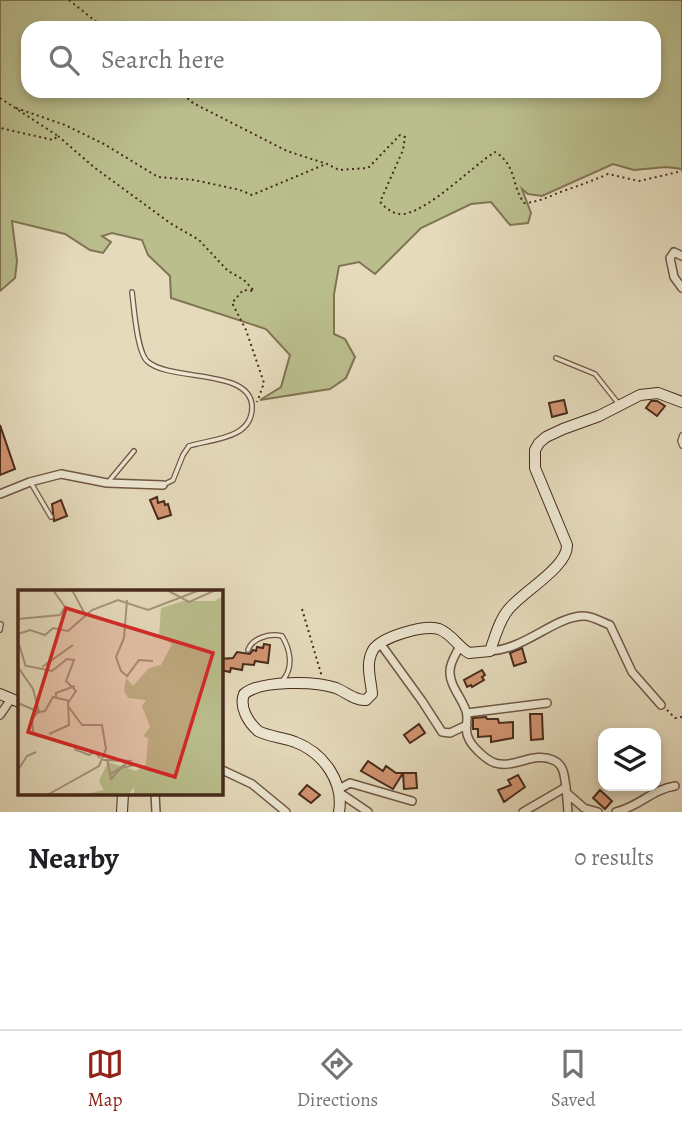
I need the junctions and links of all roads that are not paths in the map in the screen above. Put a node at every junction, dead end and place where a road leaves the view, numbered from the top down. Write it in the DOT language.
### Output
graph roads {
  1 [pos="682,256"];
  2 [pos="682,288"];
  3 [pos="132,292"];
  4 [pos="556,358"];
  5 [pos="682,402"];
  6 [pos="620,405"];
  7 [pos="682,435"];
  8 [pos="682,446"];
  9 [pos="134,451"];
  10 [pos="30,482"];
  11 [pos="107,483"];
  12 [pos="163,485"];
  13 [pos="0,494"];
  14 [pos="51,517"];
  15 [pos="1,625"];
  16 [pos="0,630"];
  17 [pos="380,643"];
  18 [pos="460,646"];
  19 [pos="248,650"];
  20 [pos="490,651"];
  21 [pos="280,685"];
  22 [pos="0,695"];
  23 [pos="17,701"];
  24 [pos="547,703"];
  25 [pos="661,705"];
  26 [pos="467,713"];
  27 [pos="0,715"];
  28 [pos="467,725"];
  29 [pos="222,770"];
  30 [pos="675,786"];
  31 [pos="340,791"];
  32 [pos="567,791"];
  33 [pos="123,794"];
  34 [pos="153,794"];
  35 [pos="412,801"];
  36 [pos="122,812"];
  37 [pos="156,812"];
  38 [pos="286,812"];
  39 [pos="338,812"];
  40 [pos="368,812"];
  41 [pos="523,812"];
  42 [pos="568,812"];
  43 [pos="598,812"];
  44 [pos="616,812"];
  1 -- 2 [label="street"];
  3 -- 12 [label="lane"];
  4 -- 6 [label="lane"];
  5 -- 6 [label="street"];
  6 -- 20 [label="street"];
  7 -- 8 [label="lane"];
  9 -- 11 [label="lane"];
  10 -- 11 [label="street"];
  10 -- 13 [label="street"];
  10 -- 14 [label="lane"];
  11 -- 12 [label="street"];
  15 -- 16 [label="lane"];
  17 -- 18 [label="street"];
  17 -- 21 [label="street"];
  17 -- 28 [label="street"];
  18 -- 20 [label="street"];
  18 -- 26 [label="street"];
  19 -- 21 [label="lane"];
  20 -- 25 [label="street"];
  21 -- 31 [label="street"];
  22 -- 23 [label="street"];
  23 -- 27 [label="street"];
  24 -- 26 [label="street"];
  26 -- 28 [label="street"];
  28 -- 32 [label="street"];
  29 -- 38 [label="street"];
  30 -- 44 [label="street"];
  31 -- 35 [label="street"];
  31 -- 39 [label="street"];
  31 -- 40 [label="street"];
  32 -- 41 [label="street"];
  32 -- 42 [label="street"];
  32 -- 43 [label="street"];
  33 -- 36 [label="street"];
  34 -- 37 [label="street"];
}
